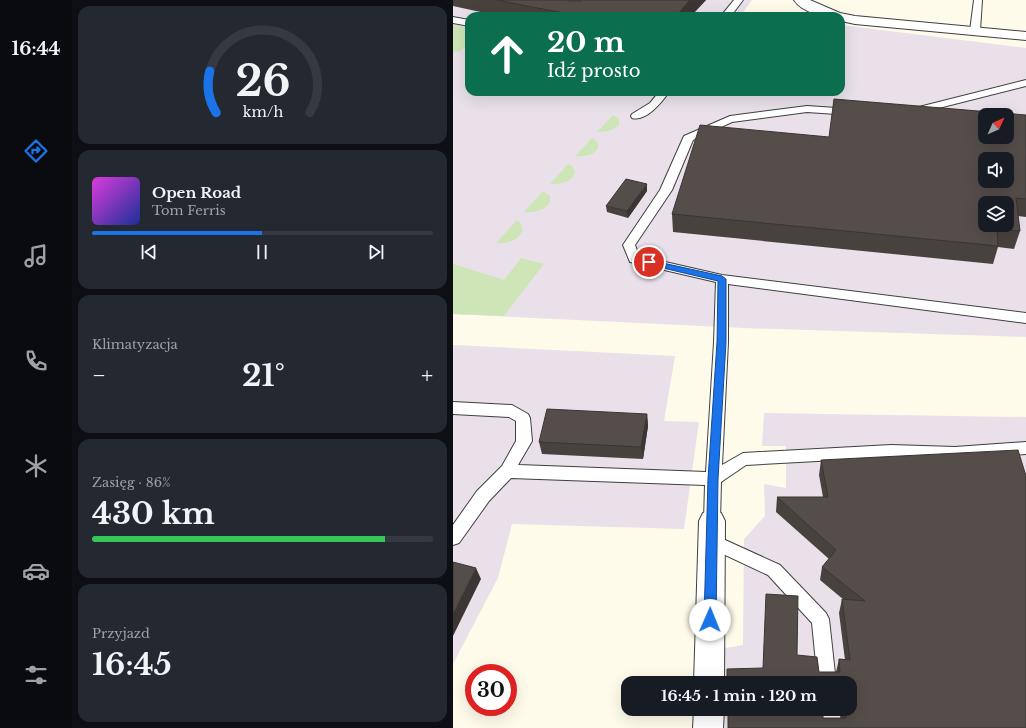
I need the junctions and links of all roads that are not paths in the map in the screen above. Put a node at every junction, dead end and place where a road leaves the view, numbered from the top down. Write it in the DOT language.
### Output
graph roads {
  1 [pos="739,0"];
  2 [pos="801,0"];
  3 [pos="978,0"];
  4 [pos="729,12"];
  5 [pos="825,12"];
  6 [pos="845,18"];
  7 [pos="453,20"];
  8 [pos="465,22"];
  9 [pos="975,31"];
  10 [pos="1026,36"];
  11 [pos="1026,83"];
  12 [pos="661,96"];
  13 [pos="860,113"];
  14 [pos="903,114"];
  15 [pos="636,116"];
  16 [pos="722,279"];
  17 [pos="1026,318"];
  18 [pos="453,408"];
  19 [pos="1026,448"];
  20 [pos="507,471"];
  21 [pos="713,479"];
  22 [pos="712,531"];
  23 [pos="453,538"];
  24 [pos="709,676"];
  25 [pos="826,676"];
  26 [pos="709,716"];
  27 [pos="831,716"];
  28 [pos="708,728"];
  29 [pos="832,728"];
  1 -- 4 [label="lane"];
  2 -- 5 [label="street"];
  3 -- 9 [label="lane"];
  6 -- 9 [label="street"];
  7 -- 8 [label="lane"];
  9 -- 10 [label="street"];
  11 -- 14 [label="lane"];
  12 -- 15 [label="lane"];
  13 -- 16 [label="lane"];
  16 -- 17 [label="lane"];
  16 -- 21 [label="lane"];
  18 -- 20 [label="lane"];
  19 -- 21 [label="lane"];
  20 -- 21 [label="lane"];
  20 -- 23 [label="lane"];
  21 -- 22 [label="lane"];
  22 -- 24 [label="street"];
  22 -- 25 [label="lane"];
  26 -- 28 [label="street"];
  27 -- 29 [label="lane"];
}
